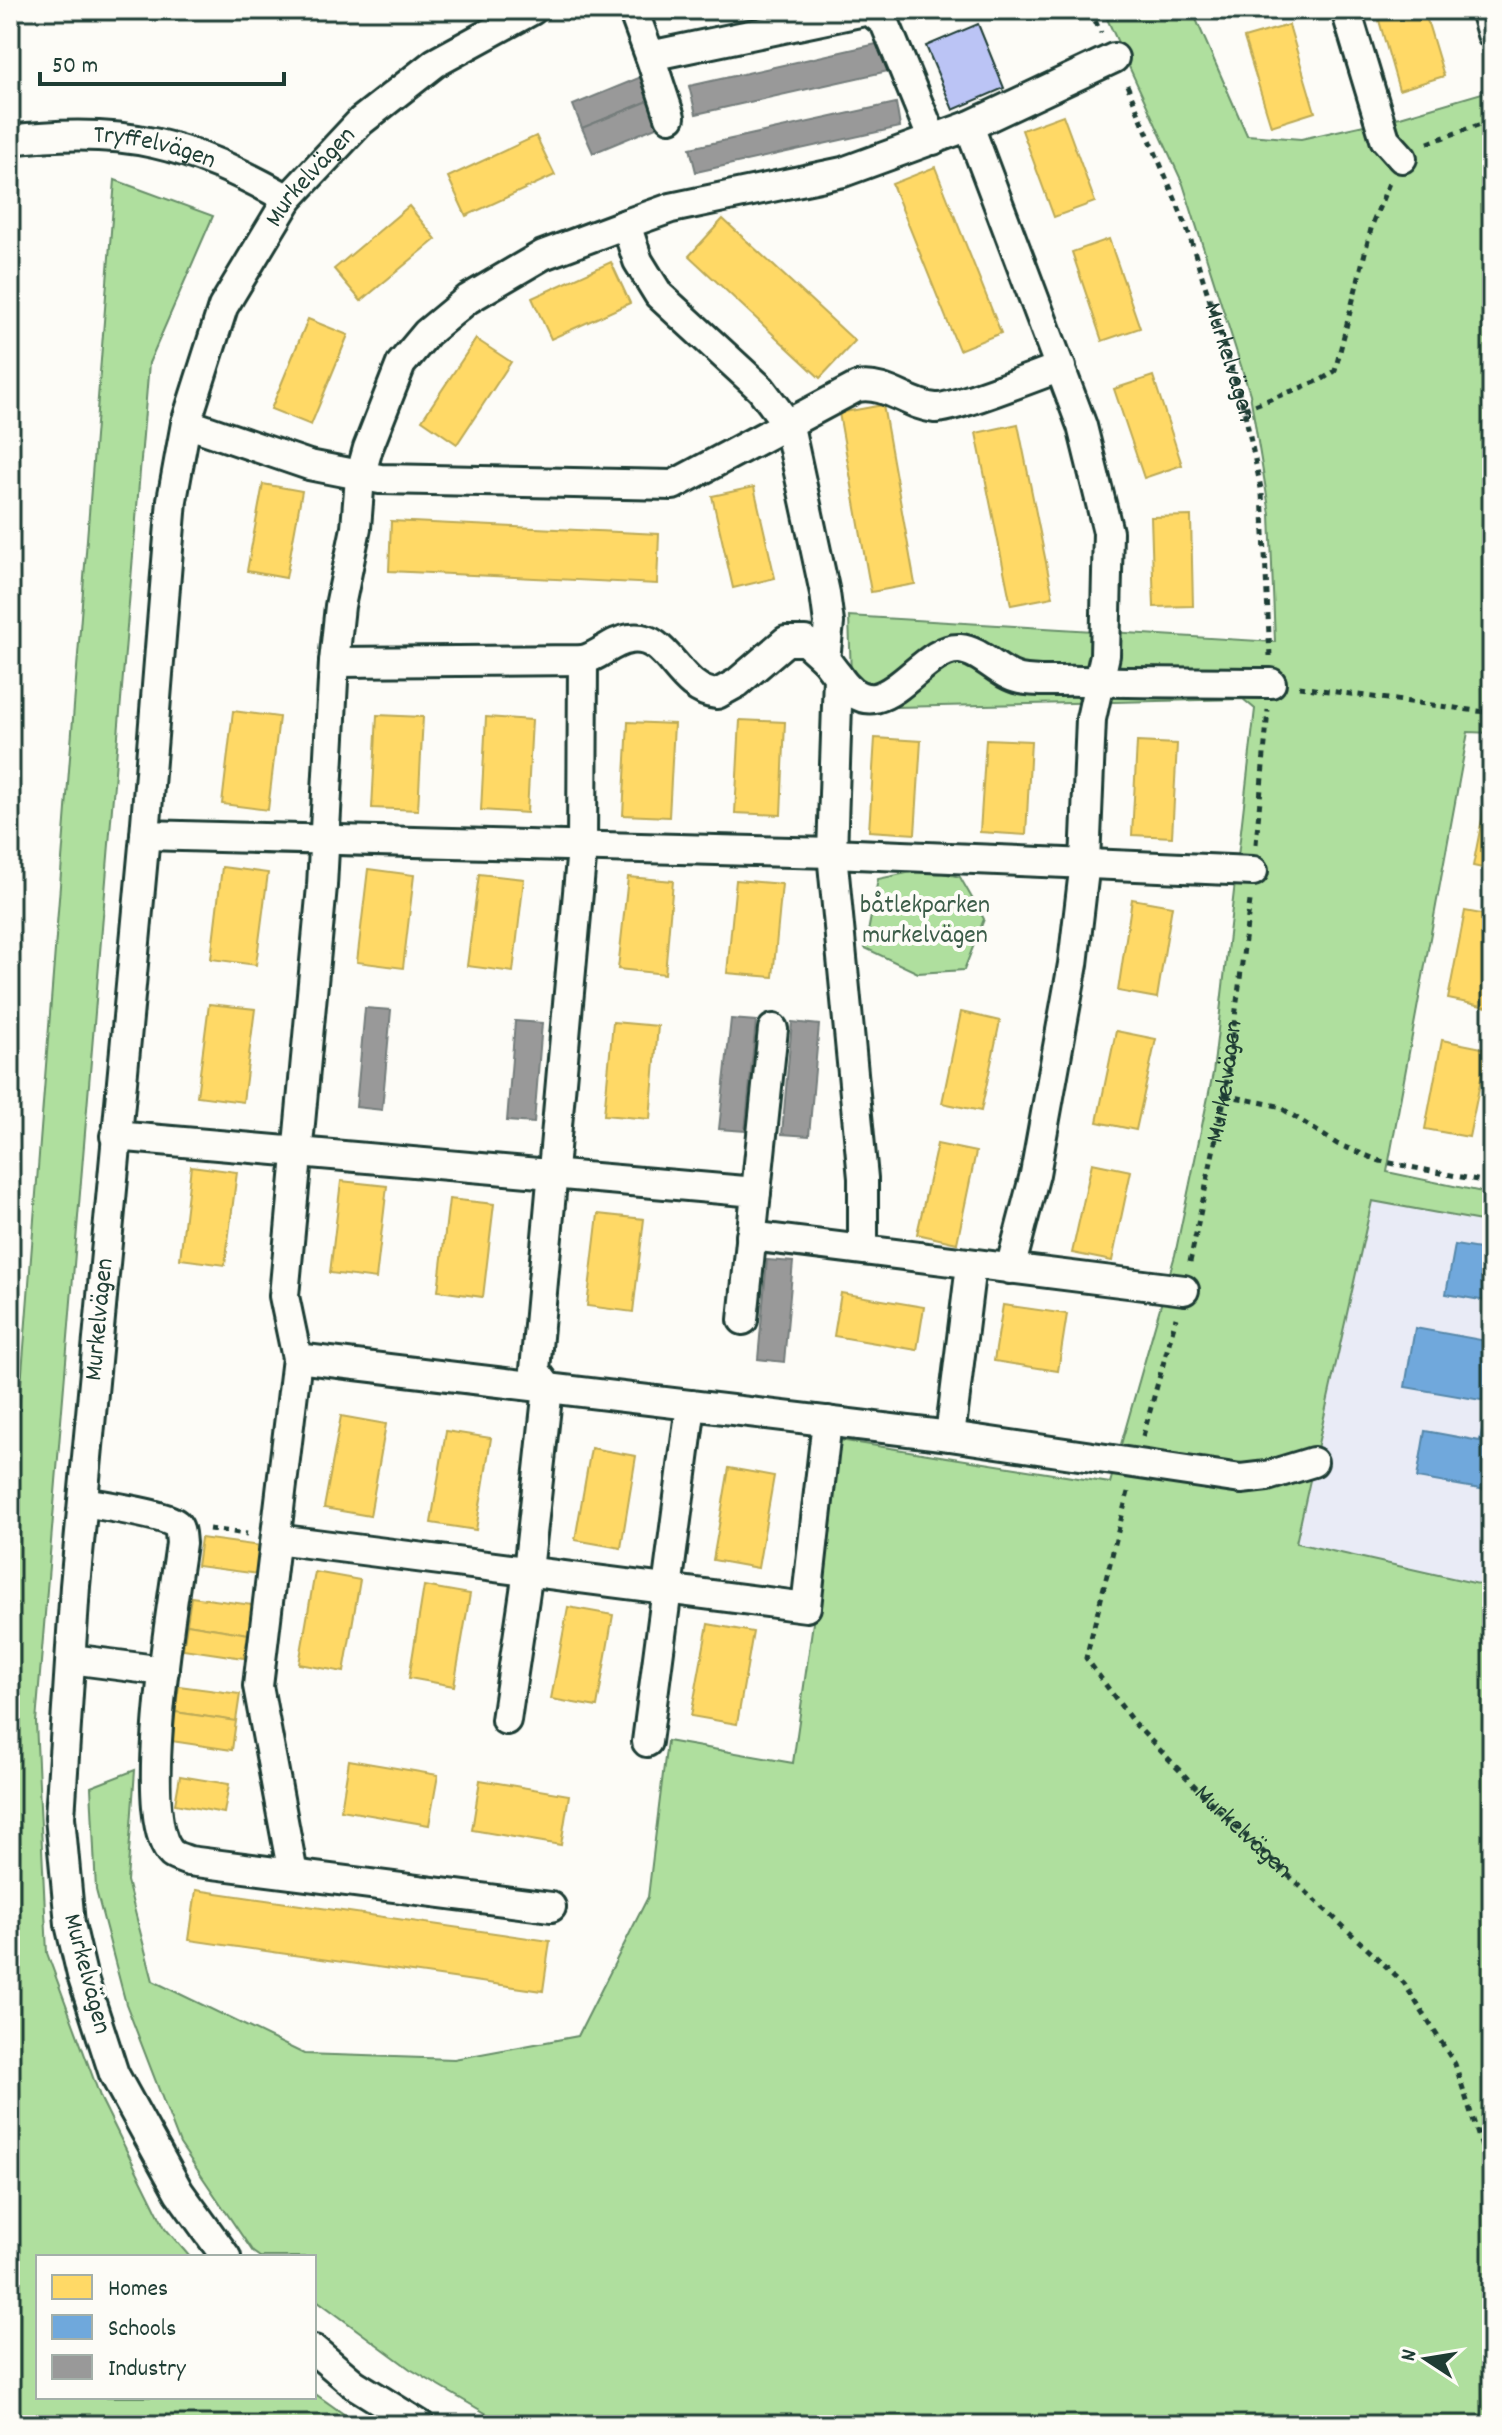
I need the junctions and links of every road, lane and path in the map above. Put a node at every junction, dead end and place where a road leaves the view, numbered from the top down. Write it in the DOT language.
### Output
graph roads {
  1 [pos="532,10"];
  2 [pos="633,10"];
  3 [pos="1090,10"];
  4 [pos="1346,10"];
  5 [pos="1485,10"];
  6 [pos="1492,34"];
  7 [pos="650,56"];
  8 [pos="1114,58"];
  9 [pos="670,117"];
  10 [pos="1492,120"];
  11 [pos="969,126"];
  12 [pos="10,140"];
  13 [pos="933,140"];
  14 [pos="1402,158"];
  15 [pos="288,199"];
  16 [pos="626,224"];
  17 [pos="1061,367"];
  18 [pos="1244,409"];
  19 [pos="186,423"];
  20 [pos="789,426"];
  21 [pos="360,477"];
  22 [pos="583,660"];
  23 [pos="334,662"];
  24 [pos="831,668"];
  25 [pos="1096,681"];
  26 [pos="1271,683"];
  27 [pos="1492,713"];
  28 [pos="145,835"];
  29 [pos="324,840"];
  30 [pos="582,848"];
  31 [pos="832,853"];
  32 [pos="1085,862"];
  33 [pos="1253,871"];
  34 [pos="773,1029"];
  35 [pos="1225,1095"];
  36 [pos="115,1136"];
  37 [pos="298,1151"];
  38 [pos="553,1172"];
  39 [pos="1492,1183"];
  40 [pos="756,1192"];
  41 [pos="751,1236"];
  42 [pos="863,1247"];
  43 [pos="971,1265"];
  44 [pos="1010,1269"];
  45 [pos="1184,1290"];
  46 [pos="743,1320"];
  47 [pos="297,1358"];
  48 [pos="548,1388"];
  49 [pos="691,1405"];
  50 [pos="827,1421"];
  51 [pos="950,1436"];
  52 [pos="1136,1462"];
  53 [pos="1313,1462"];
  54 [pos="85,1502"];
  55 [pos="176,1525"];
  56 [pos="276,1539"];
  57 [pos="528,1571"];
  58 [pos="667,1589"];
  59 [pos="71,1659"];
  60 [pos="164,1671"];
  61 [pos="506,1720"];
  62 [pos="647,1742"];
  63 [pos="293,1874"];
  64 [pos="551,1907"];
  65 [pos="1492,2178"];
  66 [pos="225,2255"];
  67 [pos="316,2352"];
  68 [pos="420,2425"];
  1 -- 15 [label="street, Murkelvägen"];
  2 -- 7 [label="street"];
  3 -- 8 [label="path, Murkelvägen"];
  4 -- 14 [label="street"];
  5 -- 6 [label="street"];
  7 -- 9 [label="street"];
  7 -- 13 [label="street"];
  8 -- 11 [label="street"];
  8 -- 18 [label="path, Murkelvägen"];
  10 -- 14 [label="path"];
  11 -- 13 [label="street"];
  11 -- 17 [label="street"];
  12 -- 15 [label="street, Tryffelvägen"];
  13 -- 16 [label="street"];
  14 -- 18 [label="path"];
  15 -- 19 [label="street, Murkelvägen"];
  16 -- 20 [label="street"];
  16 -- 21 [label="street"];
  17 -- 20 [label="street"];
  17 -- 25 [label="street"];
  18 -- 26 [label="path, Murkelvägen"];
  19 -- 21 [label="street"];
  19 -- 28 [label="street, Murkelvägen"];
  20 -- 21 [label="street"];
  20 -- 24 [label="street"];
  21 -- 23 [label="street"];
  22 -- 23 [label="street"];
  22 -- 24 [label="street"];
  22 -- 30 [label="street"];
  23 -- 29 [label="street"];
  24 -- 25 [label="street"];
  24 -- 31 [label="street"];
  25 -- 26 [label="street"];
  25 -- 32 [label="street"];
  26 -- 27 [label="path"];
  26 -- 33 [label="path, Murkelvägen"];
  28 -- 29 [label="street"];
  28 -- 36 [label="street, Murkelvägen"];
  29 -- 30 [label="street"];
  29 -- 37 [label="street"];
  30 -- 31 [label="street"];
  30 -- 38 [label="street"];
  31 -- 32 [label="street"];
  31 -- 42 [label="street"];
  32 -- 33 [label="street"];
  32 -- 44 [label="street"];
  33 -- 35 [label="path, Murkelvägen"];
  34 -- 40 [label="street"];
  35 -- 39 [label="path"];
  35 -- 45 [label="path, Murkelvägen"];
  36 -- 37 [label="street"];
  36 -- 54 [label="street, Murkelvägen"];
  37 -- 38 [label="street"];
  37 -- 47 [label="street"];
  38 -- 40 [label="street"];
  38 -- 48 [label="street"];
  40 -- 41 [label="street"];
  41 -- 42 [label="street"];
  41 -- 46 [label="street"];
  42 -- 43 [label="street"];
  43 -- 44 [label="street"];
  43 -- 51 [label="street"];
  44 -- 45 [label="street"];
  45 -- 52 [label="path, Murkelvägen"];
  47 -- 48 [label="street"];
  47 -- 56 [label="street"];
  48 -- 49 [label="street"];
  48 -- 57 [label="street"];
  49 -- 50 [label="street"];
  49 -- 58 [label="street"];
  50 -- 51 [label="street"];
  50 -- 58 [label="street"];
  51 -- 52 [label="street"];
  52 -- 53 [label="street"];
  52 -- 65 [label="path, Murkelvägen"];
  54 -- 55 [label="street"];
  54 -- 59 [label="street, Murkelvägen"];
  55 -- 56 [label="path"];
  55 -- 60 [label="street"];
  56 -- 57 [label="street"];
  56 -- 63 [label="street"];
  57 -- 58 [label="street"];
  57 -- 61 [label="street"];
  58 -- 62 [label="street"];
  59 -- 60 [label="street"];
  59 -- 66 [label="street, Murkelvägen"];
  60 -- 63 [label="street"];
  63 -- 64 [label="street"];
  67 -- 68 [label="street"];
}
